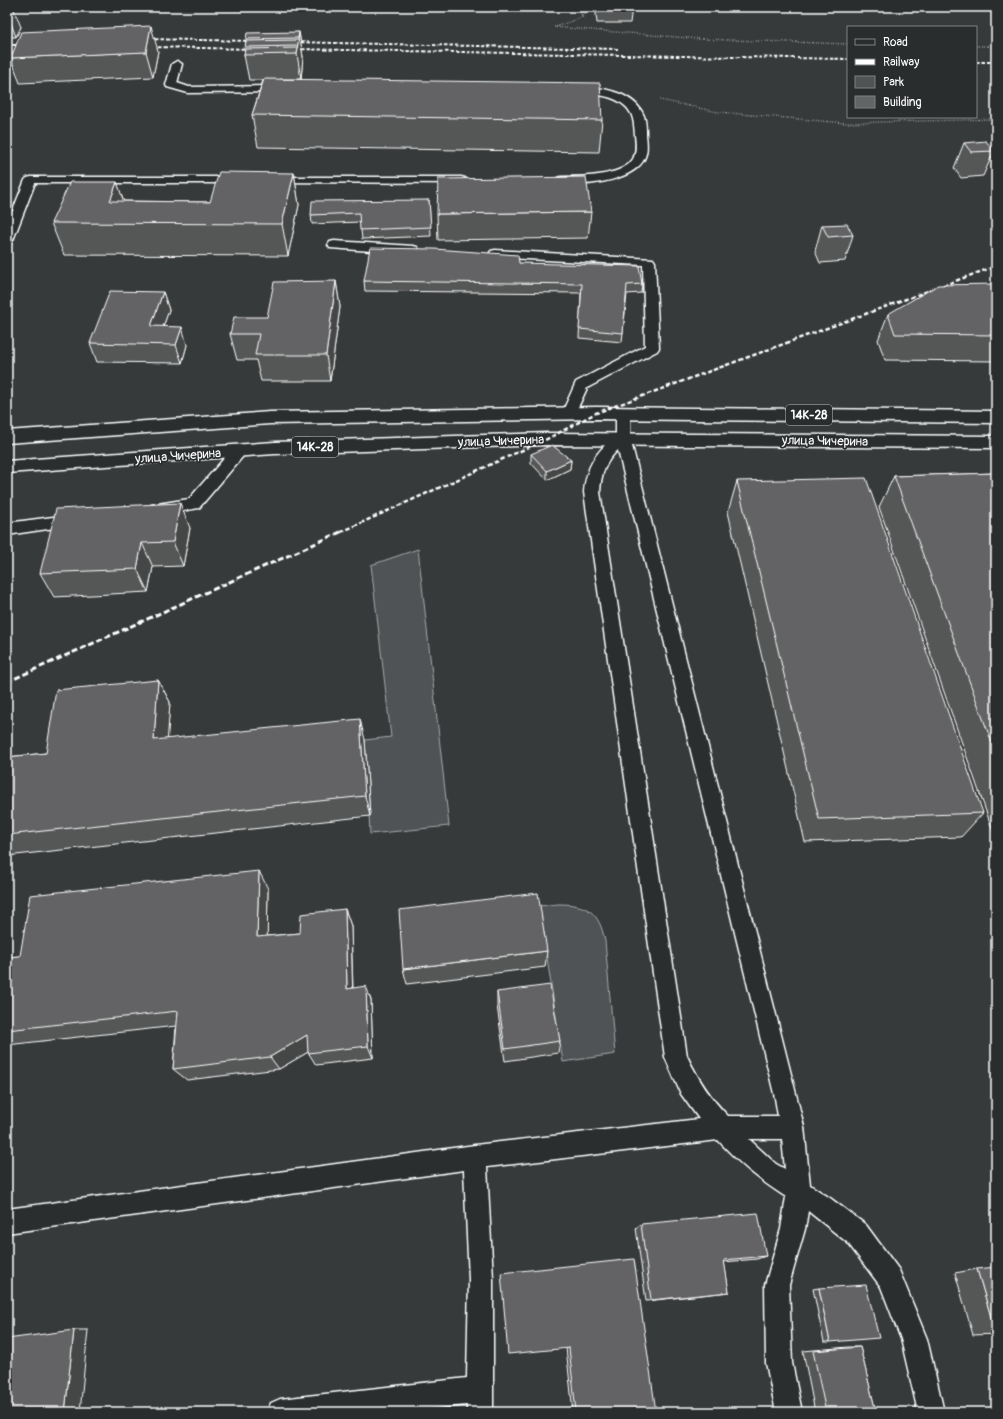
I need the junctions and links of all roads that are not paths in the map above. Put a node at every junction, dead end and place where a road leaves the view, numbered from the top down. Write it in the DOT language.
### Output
graph roads {
  1 [pos="177,64"];
  2 [pos="560,89"];
  3 [pos="299,90"];
  4 [pos="474,180"];
  5 [pos="553,180"];
  6 [pos="7,240"];
  7 [pos="334,245"];
  8 [pos="429,251"];
  9 [pos="485,254"];
  10 [pos="569,413"];
  11 [pos="623,413"];
  12 [pos="996,417"];
  13 [pos="7,437"];
  14 [pos="623,438"];
  15 [pos="996,442"];
  16 [pos="239,450"];
  17 [pos="7,467"];
  18 [pos="140,511"];
  19 [pos="93,518"];
  20 [pos="7,529"];
  21 [pos="723,1128"];
  22 [pos="792,1128"];
  23 [pos="475,1157"];
  24 [pos="799,1190"];
  25 [pos="7,1221"];
  26 [pos="480,1401"];
  27 [pos="280,1412"];
  28 [pos="789,1412"];
  29 [pos="932,1412"];
  1 -- 3 [label="lane"];
  2 -- 5 [label="lane"];
  4 -- 6 [label="lane"];
  7 -- 8 [label="lane"];
  9 -- 10 [label="lane"];
  10 -- 11 [label="main road, улица Чичерина / 14К-28"];
  10 -- 13 [label="main road, улица Чичерина / 14К-28"];
  11 -- 12 [label="main road, улица Чичерина / 14К-28"];
  11 -- 14 [label="lane"];
  14 -- 15 [label="main road, улица Чичерина / 14К-28"];
  14 -- 16 [label="main road, улица Чичерина / 14К-28"];
  14 -- 21 [label="lane"];
  14 -- 22 [label="lane"];
  16 -- 17 [label="main road, улица Чичерина / 14К-28"];
  16 -- 18 [label="lane"];
  19 -- 20 [label="lane"];
  21 -- 22 [label="lane"];
  21 -- 23 [label="lane"];
  21 -- 24 [label="lane"];
  22 -- 24 [label="lane"];
  23 -- 25 [label="lane"];
  23 -- 26 [label="lane"];
  24 -- 28 [label="lane"];
  24 -- 29 [label="lane"];
  26 -- 27 [label="lane"];
}
